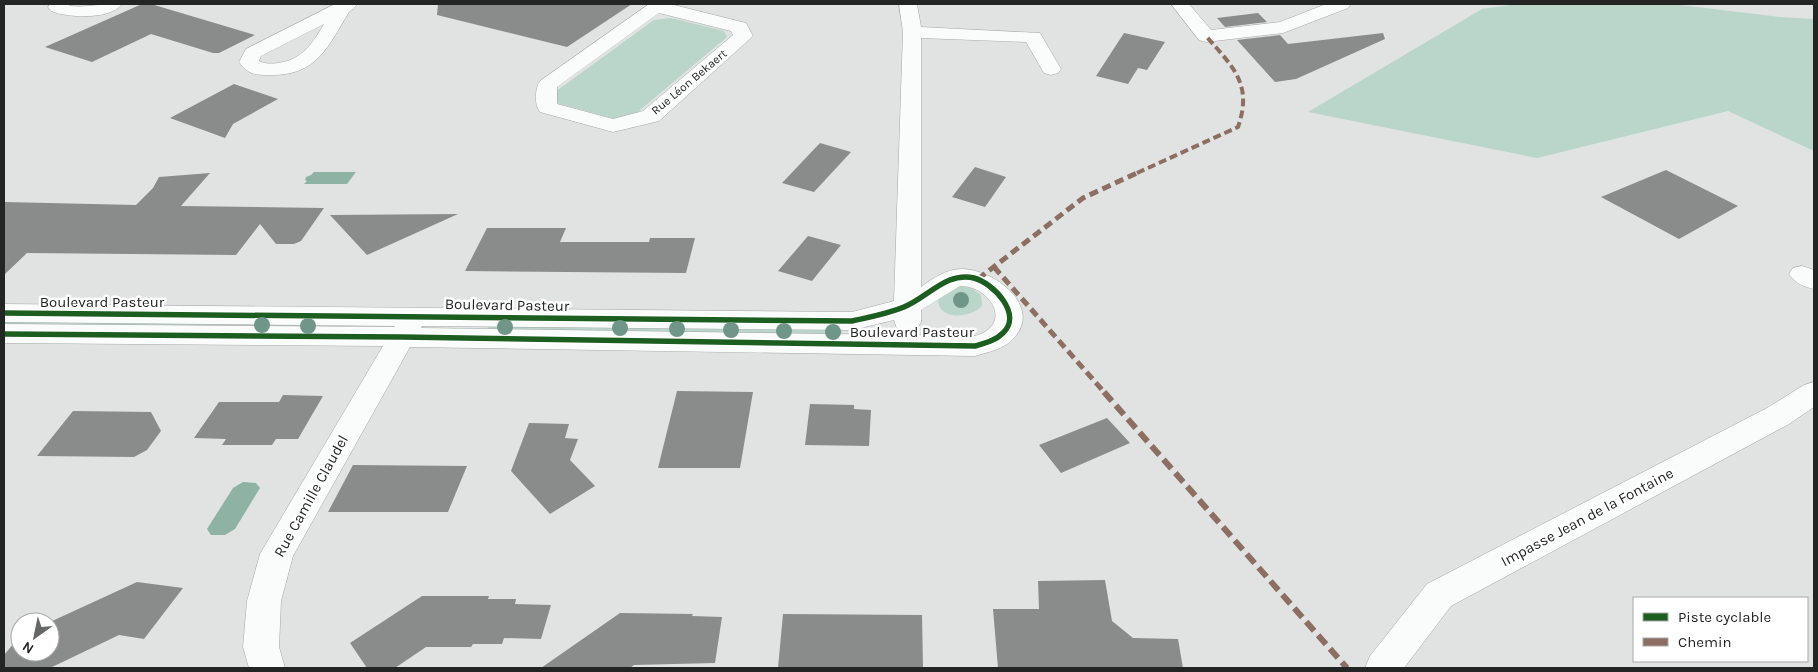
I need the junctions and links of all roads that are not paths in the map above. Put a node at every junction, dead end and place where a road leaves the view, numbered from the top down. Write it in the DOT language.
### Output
graph roads {
  1 [pos="59,4"];
  2 [pos="113,4"];
  3 [pos="908,4"];
  4 [pos="1180,4"];
  5 [pos="1342,4"];
  6 [pos="658,5"];
  7 [pos="912,32"];
  8 [pos="1050,69"];
  9 [pos="907,305"];
  10 [pos="4,313"];
  11 [pos="408,327"];
  12 [pos="4,334"];
  13 [pos="907,346"];
  14 [pos="1814,393"];
  15 [pos="267,668"];
  16 [pos="1383,668"];
  1 -- 2 [label="street"];
  3 -- 7 [label="street"];
  4 -- 5 [label="street"];
  6 -- 6 [label="street, Rue Léon Bekaert"];
  7 -- 8 [label="street"];
  7 -- 9 [label="street"];
  9 -- 11 [label="street, Boulevard Pasteur"];
  9 -- 13 [label="street"];
  9 -- 13 [label="street, Boulevard Pasteur"];
  10 -- 11 [label="street, Boulevard Pasteur"];
  11 -- 12 [label="street, Boulevard Pasteur"];
  11 -- 13 [label="street, Boulevard Pasteur"];
  11 -- 15 [label="street, Rue Camille Claudel"];
  14 -- 16 [label="street, Impasse Jean de la Fontaine"];
}
